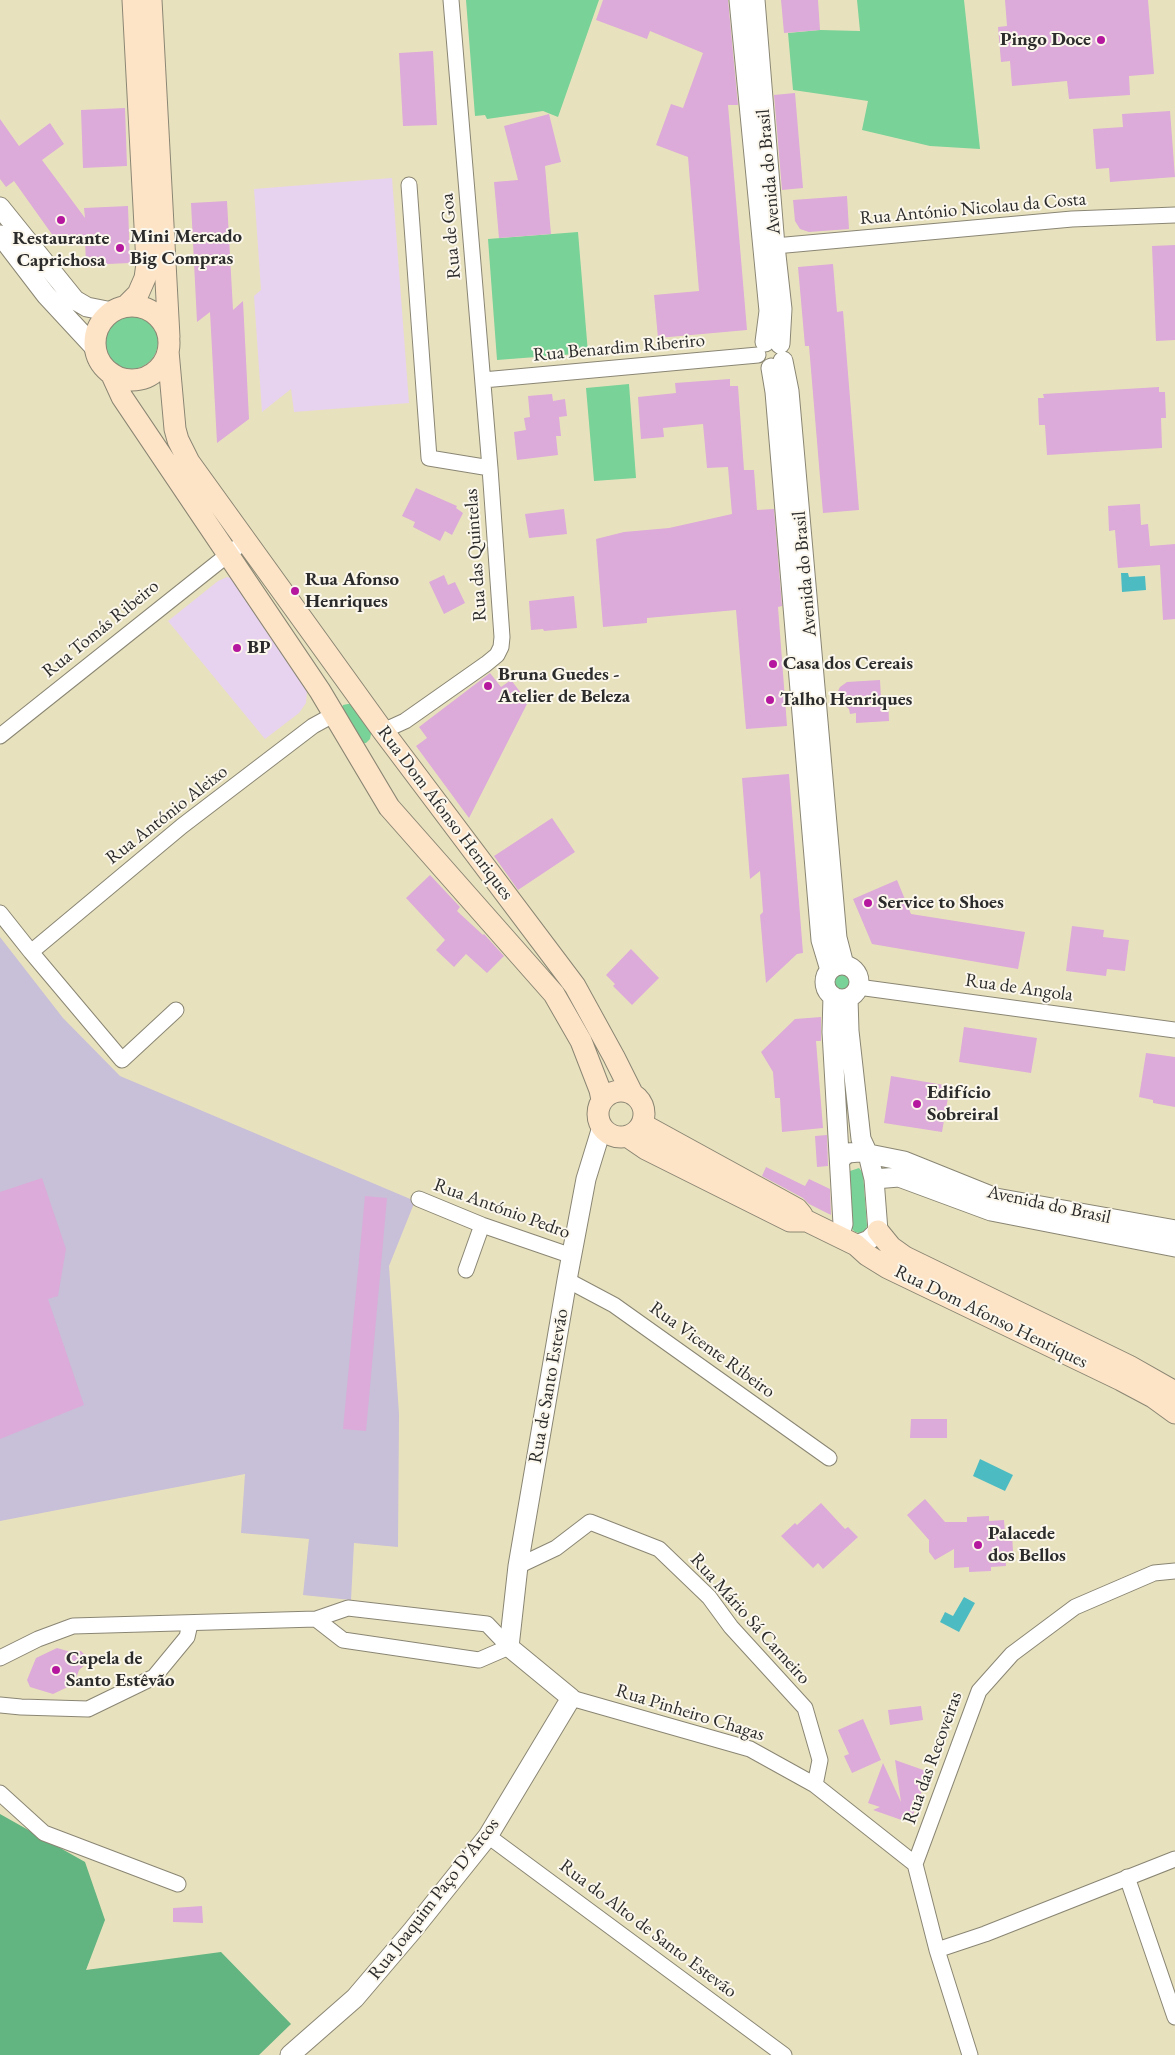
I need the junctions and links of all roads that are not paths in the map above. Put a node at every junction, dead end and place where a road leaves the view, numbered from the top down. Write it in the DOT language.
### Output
graph roads {
  1 [pos="133,0"];
  2 [pos="151,0"];
  3 [pos="451,0"];
  4 [pos="739,0"];
  5 [pos="755,0"];
  6 [pos="409,185"];
  7 [pos="0,207"];
  8 [pos="1175,215"];
  9 [pos="1,237"];
  10 [pos="775,246"];
  11 [pos="119,309"];
  12 [pos="168,344"];
  13 [pos="96,349"];
  14 [pos="771,354"];
  15 [pos="111,373"];
  16 [pos="483,380"];
  17 [pos="490,468"];
  18 [pos="245,541"];
  19 [pos="229,554"];
  20 [pos="345,678"];
  21 [pos="320,691"];
  22 [pos="333,714"];
  23 [pos="0,736"];
  24 [pos="386,736"];
  25 [pos="361,759"];
  26 [pos="0,913"];
  27 [pos="31,952"];
  28 [pos="837,968"];
  29 [pos="846,994"];
  30 [pos="176,1010"];
  31 [pos="1175,1030"];
  32 [pos="632,1093"];
  33 [pos="602,1100"];
  34 [pos="602,1127"];
  35 [pos="634,1130"];
  36 [pos="868,1154"];
  37 [pos="840,1159"];
  38 [pos="874,1179"];
  39 [pos="419,1200"];
  40 [pos="482,1225"];
  41 [pos="1175,1230"];
  42 [pos="878,1232"];
  43 [pos="847,1241"];
  44 [pos="1175,1247"];
  45 [pos="572,1256"];
  46 [pos="466,1270"];
  47 [pos="567,1280"];
  48 [pos="1175,1392"];
  49 [pos="1175,1412"];
  50 [pos="829,1458"];
  51 [pos="518,1566"];
  52 [pos="1175,1570"];
  53 [pos="316,1619"];
  54 [pos="190,1624"];
  55 [pos="509,1647"];
  56 [pos="0,1658"];
  57 [pos="571,1698"];
  58 [pos="0,1705"];
  59 [pos="815,1785"];
  60 [pos="0,1793"];
  61 [pos="488,1836"];
  62 [pos="1175,1859"];
  63 [pos="915,1864"];
  64 [pos="1127,1877"];
  65 [pos="178,1884"];
  66 [pos="937,1950"];
  67 [pos="1175,2017"];
  68 [pos="290,2055"];
  69 [pos="784,2055"];
  70 [pos="970,2055"];
  1 -- 11 [label="main road"];
  2 -- 12 [label="main road"];
  3 -- 16 [label="street, Rua de Goa"];
  4 -- 14 [label="street, Avenida do Brasil"];
  5 -- 10 [label="street, Avenida do Brasil"];
  6 -- 17 [label="street, Rua das Quintelas"];
  7 -- 11 [label="street, Rua Dom Afonso Henriques"];
  8 -- 10 [label="street, Rua António Nicolau da Costa"];
  9 -- 13 [label="street, Rua Dom Afonso Henriques"];
  10 -- 14 [label="street, Avenida do Brasil"];
  11 -- 12 [label="main road, Rua Dom Afonso Henriques"];
  11 -- 13 [label="main road"];
  12 -- 15 [label="main road"];
  12 -- 18 [label="main road, Rua Dom Afonso Henriques"];
  13 -- 15 [label="main road, Rua Dom Afonso Henriques"];
  14 -- 16 [label="street, Rua Benardim Riberiro"];
  14 -- 28 [label="street, Avenida do Brasil"];
  15 -- 19 [label="main road, Rua Dom Afonso Henriques"];
  16 -- 17 [label="street, Rua de Goa"];
  17 -- 24 [label="street, Rua das Quintelas"];
  18 -- 19 [label="street"];
  18 -- 20 [label="main road, Rua Dom Afonso Henriques"];
  19 -- 21 [label="main road, Rua Dom Afonso Henriques"];
  19 -- 23 [label="street, Rua Tomás Ribeiro"];
  20 -- 21 [label="main road"];
  20 -- 24 [label="main road, Rua Dom Afonso Henriques"];
  21 -- 22 [label="main road, Rua Dom Afonso Henriques"];
  22 -- 25 [label="main road, Rua Dom Afonso Henriques"];
  22 -- 27 [label="street, Rua António Aleixo"];
  24 -- 25 [label="main road"];
  24 -- 32 [label="main road, Rua Dom Afonso Henriques"];
  25 -- 33 [label="main road, Rua Dom Afonso Henriques"];
  26 -- 27 [label="street"];
  27 -- 30 [label="street"];
  28 -- 29 [label="street, Avenida do Brasil"];
  28 -- 29 [label="street, Avenida do Brasil"];
  29 -- 31 [label="street, Rua de Angola"];
  29 -- 36 [label="street, Avenida do Brasil"];
  29 -- 37 [label="street, Avenida do Brasil"];
  32 -- 33 [label="main road"];
  32 -- 35 [label="main road, Rua Dom Afonso Henriques"];
  33 -- 34 [label="main road, Rua Dom Afonso Henriques"];
  34 -- 35 [label="main road, Rua Dom Afonso Henriques"];
  34 -- 45 [label="street, Rua de Santo Estevão"];
  35 -- 43 [label="main road, Rua Dom Afonso Henriques"];
  36 -- 37 [label="street, Avenida do Brasil"];
  36 -- 38 [label="street, Avenida do Brasil"];
  36 -- 41 [label="street, Avenida do Brasil"];
  37 -- 43 [label="street, Avenida do Brasil"];
  38 -- 42 [label="street, Avenida do Brasil"];
  38 -- 44 [label="street, Avenida do Brasil"];
  39 -- 40 [label="street, Rua António Pedro"];
  40 -- 45 [label="street, Rua António Pedro"];
  40 -- 46 [label="street"];
  42 -- 43 [label="street"];
  42 -- 48 [label="main road, Rua Dom Afonso Henriques"];
  43 -- 49 [label="main road, Rua Dom Afonso Henriques"];
  45 -- 47 [label="street, Rua de Santo Estevão"];
  47 -- 50 [label="street, Rua Vicente Ribeiro"];
  47 -- 51 [label="street, Rua de Santo Estevão"];
  51 -- 55 [label="street, Rua de Santo Estevão"];
  51 -- 59 [label="street, Rua Mário Sá Carneiro"];
  52 -- 63 [label="street, Rua das Recoveiras"];
  53 -- 54 [label="street"];
  53 -- 55 [label="street"];
  53 -- 55 [label="street"];
  54 -- 56 [label="street"];
  54 -- 58 [label="street"];
  55 -- 57 [label="street"];
  57 -- 59 [label="street, Rua Pinheiro Chagas"];
  57 -- 61 [label="street, Rua Joaquim Paço D'Arcos"];
  59 -- 63 [label="street, Rua Pinheiro Chagas"];
  60 -- 65 [label="street"];
  61 -- 68 [label="street, Rua Joaquim Paço D'Arcos"];
  61 -- 69 [label="street, Rua do Alto de Santo Estevão"];
  62 -- 64 [label="street"];
  63 -- 66 [label="street"];
  64 -- 66 [label="street"];
  64 -- 67 [label="street"];
  66 -- 70 [label="street"];
}
